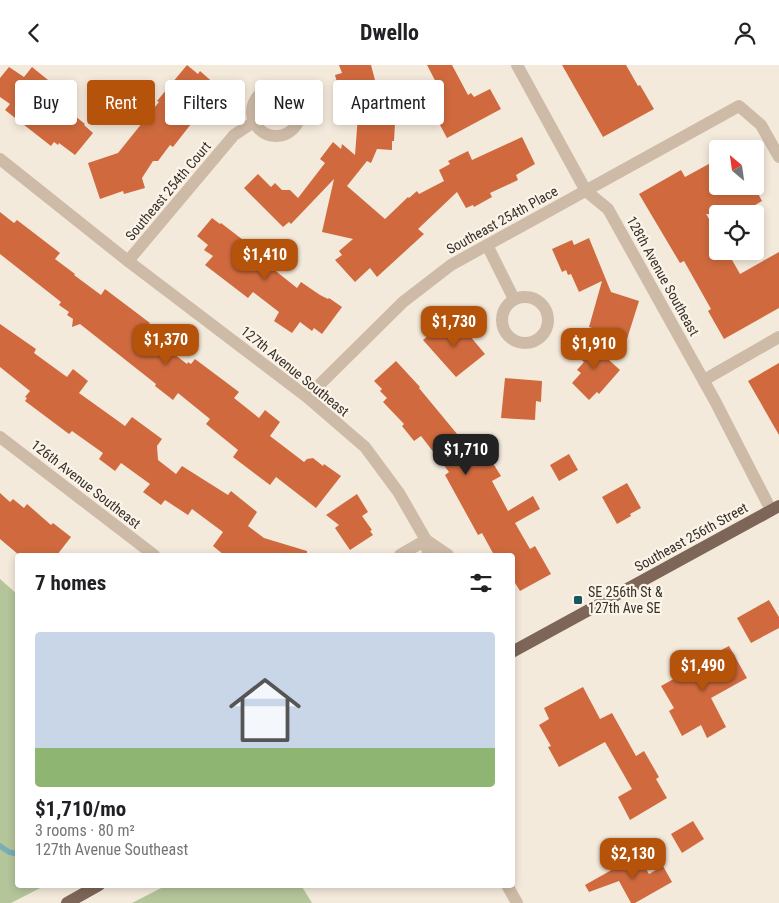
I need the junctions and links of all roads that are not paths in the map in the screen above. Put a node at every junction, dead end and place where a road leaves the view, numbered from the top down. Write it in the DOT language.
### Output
graph roads {
  1 [pos="516,65"];
  2 [pos="254,123"];
  3 [pos="779,157"];
  4 [pos="0,159"];
  5 [pos="586,191"];
  6 [pos="487,245"];
  7 [pos="128,261"];
  8 [pos="514,299"];
  9 [pos="779,337"];
  10 [pos="704,380"];
  11 [pos="307,397"];
  12 [pos="0,437"];
  13 [pos="775,508"];
  14 [pos="426,540"];
  15 [pos="151,553"];
  16 [pos="403,553"];
  17 [pos="428,553"];
  18 [pos="445,553"];
  19 [pos="515,650"];
  20 [pos="94,888"];
  21 [pos="509,888"];
  22 [pos="67,903"];
  23 [pos="517,903"];
  1 -- 5 [label="street, 128th Avenue Southeast"];
  2 -- 7 [label="street, Southeast 254th Court"];
  3 -- 5 [label="street, Southeast 254th Place"];
  4 -- 7 [label="street, 127th Avenue Southeast"];
  5 -- 6 [label="street, Southeast 254th Place"];
  5 -- 10 [label="street, 128th Avenue Southeast"];
  6 -- 8 [label="street"];
  6 -- 11 [label="street, Southeast 254th Place"];
  7 -- 11 [label="street, 127th Avenue Southeast"];
  9 -- 10 [label="street"];
  10 -- 13 [label="street, 128th Avenue Southeast"];
  11 -- 14 [label="street, 127th Avenue Southeast"];
  12 -- 15 [label="street, 126th Avenue Southeast"];
  13 -- 19 [label="main road, Southeast 256th Street"];
  14 -- 16 [label="street"];
  14 -- 17 [label="street, 127th Avenue Southeast"];
  14 -- 18 [label="street, 127th Avenue Southeast"];
  20 -- 22 [label="main road"];
  21 -- 23 [label="street"];
}
